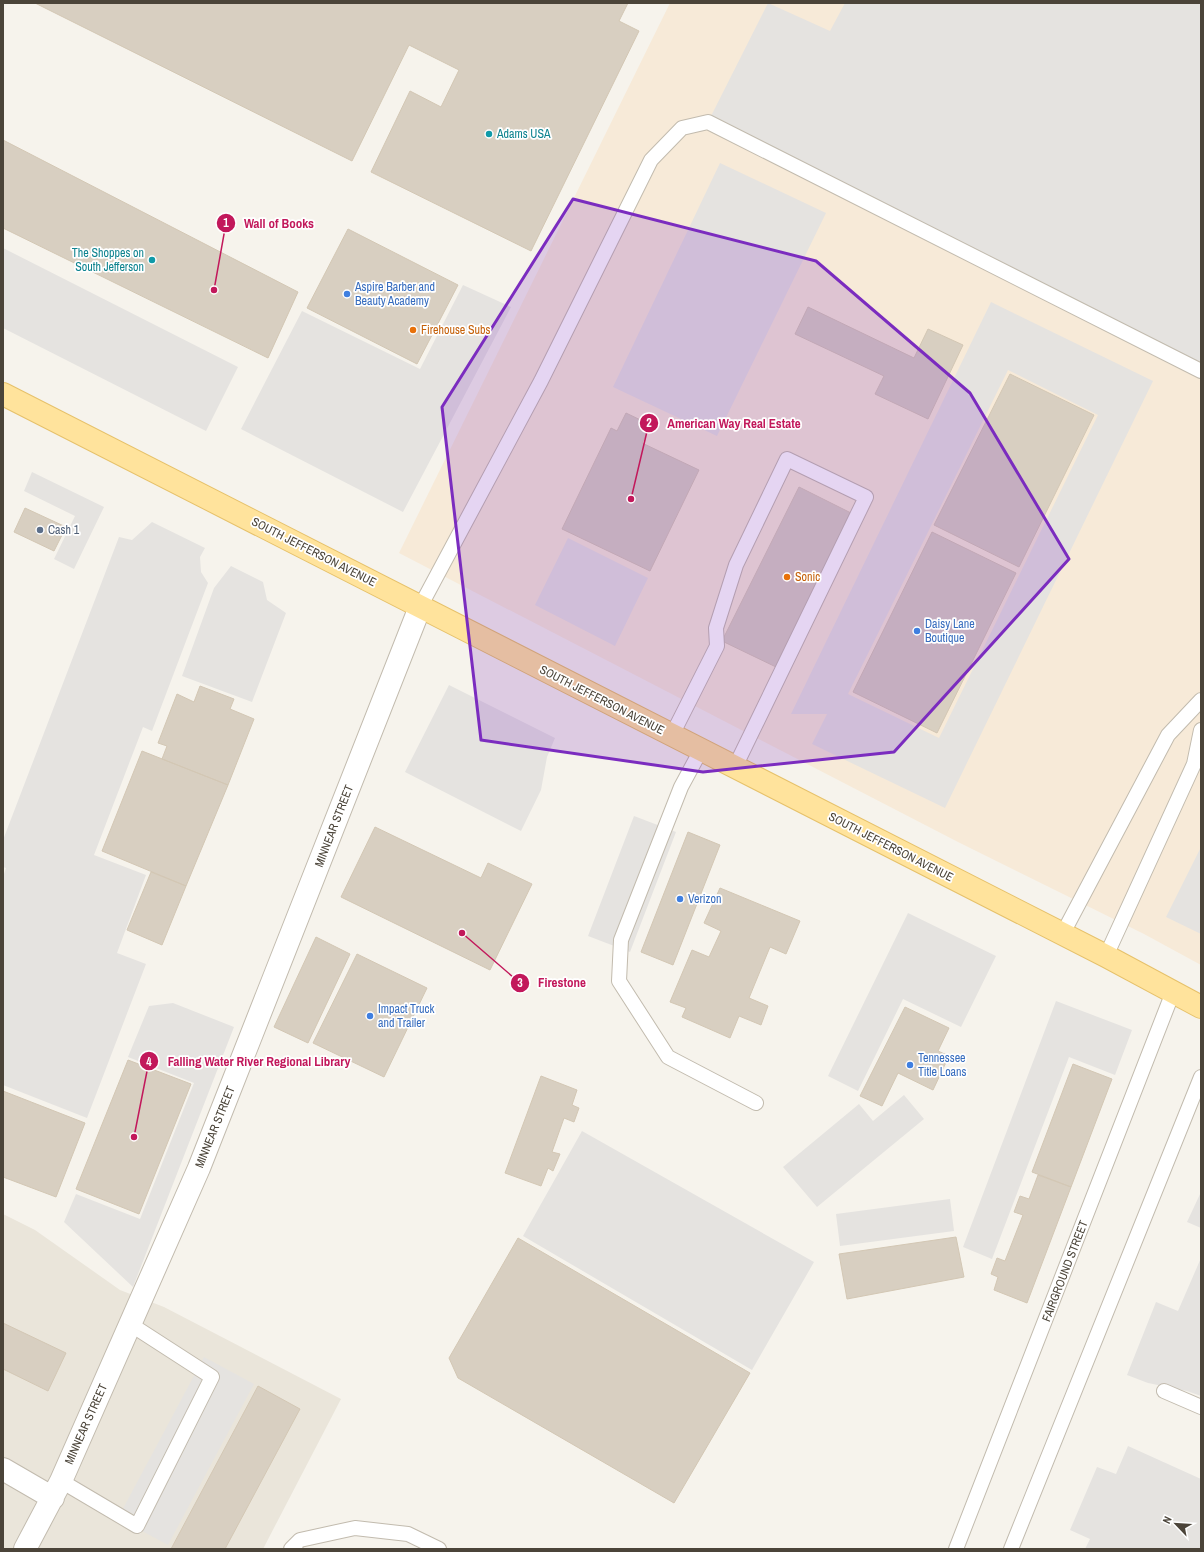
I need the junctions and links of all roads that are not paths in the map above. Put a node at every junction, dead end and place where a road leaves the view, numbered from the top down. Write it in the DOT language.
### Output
graph roads {
  1 [pos="1201,371"];
  2 [pos="3,394"];
  3 [pos="420,607"];
  4 [pos="1201,700"];
  5 [pos="1201,730"];
  6 [pos="672,735"];
  7 [pos="701,750"];
  8 [pos="735,767"];
  9 [pos="1062,935"];
  10 [pos="1106,956"];
  11 [pos="1173,992"];
  12 [pos="1201,1007"];
  13 [pos="1201,1077"];
  14 [pos="756,1103"];
  15 [pos="130,1324"];
  16 [pos="1164,1392"];
  17 [pos="1201,1407"];
  18 [pos="3,1468"];
  19 [pos="57,1489"];
  20 [pos="25,1549"];
  21 [pos="291,1549"];
  22 [pos="439,1549"];
  23 [pos="956,1549"];
  24 [pos="1011,1549"];
  1 -- 3 [label="lane"];
  2 -- 3 [label="main road, SOUTH JEFFERSON AVENUE"];
  3 -- 6 [label="main road, SOUTH JEFFERSON AVENUE"];
  3 -- 15 [label="street, MINNEAR STREET"];
  4 -- 9 [label="lane"];
  5 -- 10 [label="lane"];
  6 -- 7 [label="main road, SOUTH JEFFERSON AVENUE"];
  6 -- 8 [label="lane"];
  7 -- 8 [label="main road, SOUTH JEFFERSON AVENUE"];
  7 -- 14 [label="lane"];
  8 -- 9 [label="main road, SOUTH JEFFERSON AVENUE"];
  9 -- 10 [label="main road, SOUTH JEFFERSON AVENUE"];
  10 -- 11 [label="main road, SOUTH JEFFERSON AVENUE"];
  11 -- 12 [label="main road, SOUTH JEFFERSON AVENUE"];
  11 -- 23 [label="lane, FAIRGROUND STREET"];
  13 -- 24 [label="lane"];
  15 -- 19 [label="street, MINNEAR STREET"];
  15 -- 19 [label="lane"];
  16 -- 17 [label="lane"];
  18 -- 19 [label="street"];
  19 -- 20 [label="street, MINNEAR STREET"];
  21 -- 22 [label="lane"];
}
